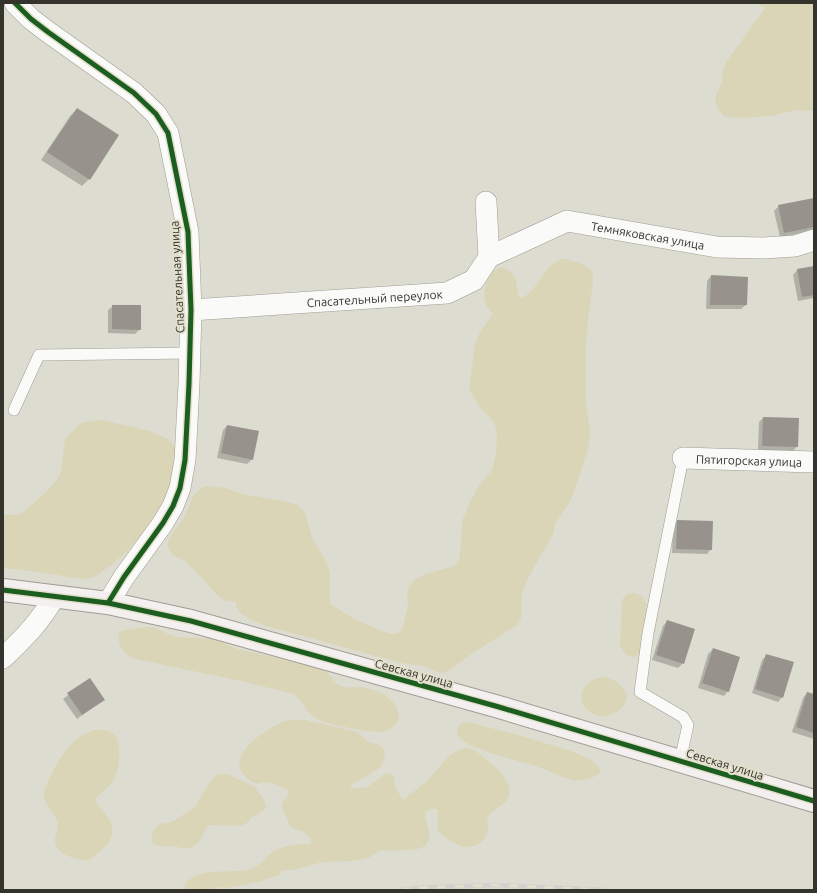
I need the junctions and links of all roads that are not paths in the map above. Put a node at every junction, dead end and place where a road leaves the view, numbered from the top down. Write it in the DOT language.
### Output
graph roads {
  1 [pos="15,3"];
  2 [pos="486,202"];
  3 [pos="814,240"];
  4 [pos="489,257"];
  5 [pos="191,310"];
  6 [pos="190,353"];
  7 [pos="14,410"];
  8 [pos="683,458"];
  9 [pos="814,462"];
  10 [pos="3,590"];
  11 [pos="54,597"];
  12 [pos="108,603"];
  13 [pos="3,658"];
  14 [pos="680,761"];
  15 [pos="814,801"];
  1 -- 5 [label="street, Спасательная улица"];
  2 -- 4 [label="street"];
  3 -- 4 [label="street, Темняковская улица"];
  4 -- 5 [label="street, Спасательный переулок"];
  5 -- 6 [label="street, Спасательная улица"];
  6 -- 7 [label="lane"];
  6 -- 12 [label="street, Спасательная улица"];
  8 -- 9 [label="street, Пятигорская улица"];
  8 -- 14 [label="lane"];
  10 -- 11 [label="street, Севская улица"];
  11 -- 12 [label="street, Севская улица"];
  11 -- 13 [label="street"];
  12 -- 14 [label="street, Севская улица"];
  14 -- 15 [label="street, Севская улица"];
}
